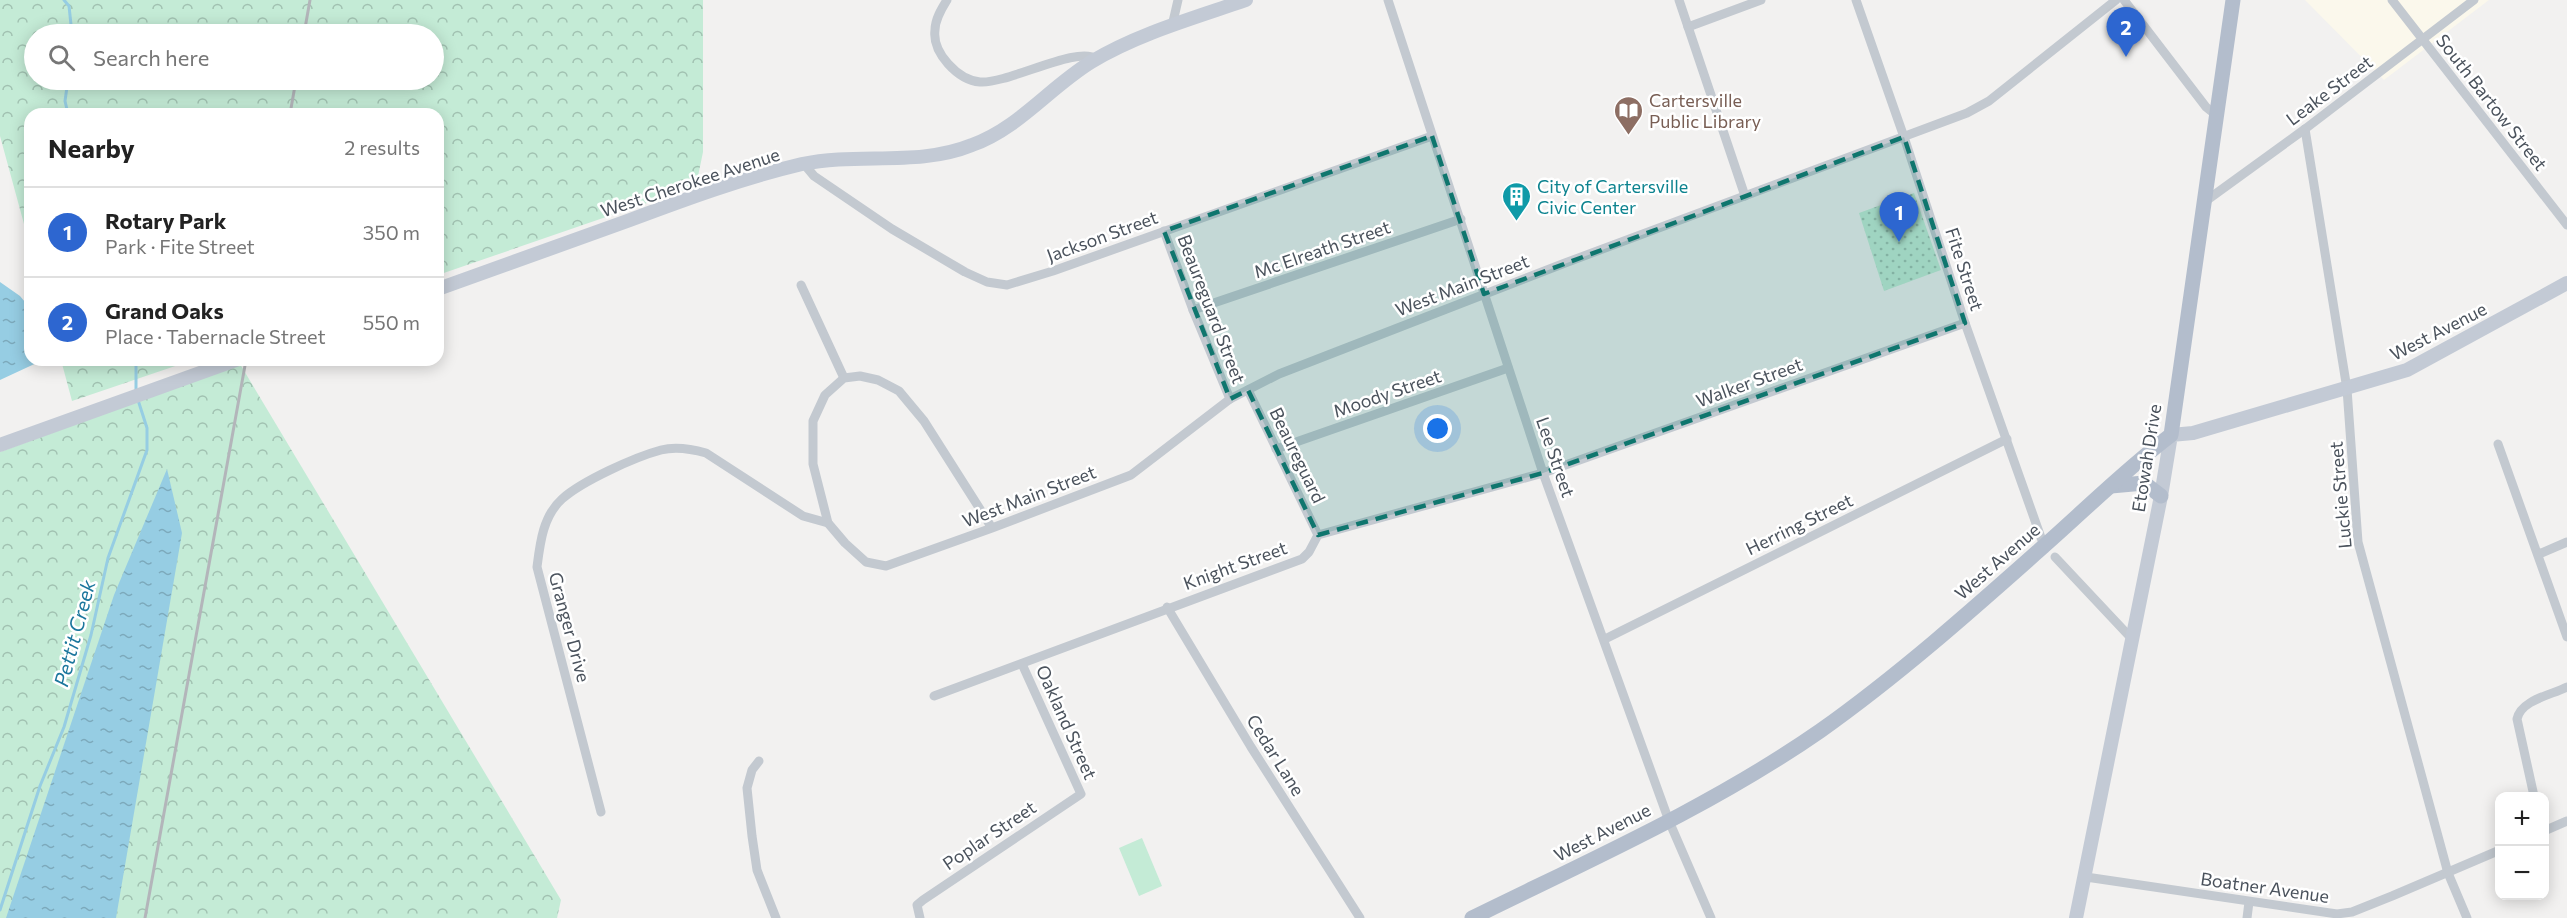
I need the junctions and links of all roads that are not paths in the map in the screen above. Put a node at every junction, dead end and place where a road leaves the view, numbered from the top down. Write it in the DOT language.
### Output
graph roads {
  1 [pos="948,0"];
  2 [pos="1178,0"];
  3 [pos="1246,0"];
  4 [pos="1388,0"];
  5 [pos="1679,0"];
  6 [pos="1761,0"];
  7 [pos="1856,0"];
  8 [pos="2116,0"];
  9 [pos="2124,0"];
  10 [pos="2232,0"];
  11 [pos="2392,0"];
  12 [pos="2474,0"];
  13 [pos="1172,26"];
  14 [pos="1688,27"];
  15 [pos="2422,40"];
  16 [pos="1096,59"];
  17 [pos="2216,115"];
  18 [pos="2305,129"];
  19 [pos="1432,136"];
  20 [pos="1905,137"];
  21 [pos="804,164"];
  22 [pos="1745,196"];
  23 [pos="2203,203"];
  24 [pos="1461,219"];
  25 [pos="2567,225"];
  26 [pos="1164,231"];
  27 [pos="2567,283"];
  28 [pos="801,285"];
  29 [pos="444,287"];
  30 [pos="1484,294"];
  31 [pos="1193,310"];
  32 [pos="1965,322"];
  33 [pos="219,366"];
  34 [pos="1509,368"];
  35 [pos="844,378"];
  36 [pos="2347,389"];
  37 [pos="1248,390"];
  38 [pos="1230,399"];
  39 [pos="2171,435"];
  40 [pos="2007,439"];
  41 [pos="2498,444"];
  42 [pos="0,445"];
  43 [pos="1276,449"];
  44 [pos="1543,472"];
  45 [pos="2110,486"];
  46 [pos="2161,496"];
  47 [pos="828,523"];
  48 [pos="992,528"];
  49 [pos="1318,535"];
  50 [pos="2567,542"];
  51 [pos="2050,552"];
  52 [pos="2539,554"];
  53 [pos="1167,608"];
  54 [pos="2567,637"];
  55 [pos="1605,639"];
  56 [pos="2132,639"];
  57 [pos="1022,664"];
  58 [pos="2567,687"];
  59 [pos="934,696"];
  60 [pos="759,761"];
  61 [pos="2533,792"];
  62 [pos="1081,794"];
  63 [pos="601,813"];
  64 [pos="1669,821"];
  65 [pos="2567,821"];
  66 [pos="2549,829"];
  67 [pos="2495,852"];
  68 [pos="2448,873"];
  69 [pos="2086,877"];
  70 [pos="2249,902"];
  71 [pos="776,918"];
  72 [pos="920,918"];
  73 [pos="1360,918"];
  74 [pos="1472,918"];
  75 [pos="1711,918"];
  76 [pos="2076,918"];
  77 [pos="2247,918"];
  78 [pos="2467,918"];
  1 -- 16 [label="street"];
  2 -- 13 [label="street"];
  3 -- 13 [label="main road, West Cherokee Avenue"];
  4 -- 19 [label="street, Lee Street"];
  5 -- 14 [label="street"];
  6 -- 14 [label="street"];
  7 -- 20 [label="street, Fite Street"];
  8 -- 20 [label="street, West Main Street"];
  9 -- 17 [label="street"];
  10 -- 17 [label="main road, Etowah Drive"];
  11 -- 15 [label="street, South Bartow Street"];
  12 -- 15 [label="street, Leake Street"];
  13 -- 16 [label="main road, West Cherokee Avenue"];
  14 -- 22 [label="street"];
  15 -- 18 [label="street, Leake Street"];
  15 -- 25 [label="street, South Bartow Street"];
  16 -- 21 [label="main road, West Cherokee Avenue"];
  17 -- 23 [label="main road, Etowah Drive"];
  18 -- 23 [label="street, Leake Street"];
  18 -- 36 [label="street, Luckie Street"];
  19 -- 24 [label="street, Lee Street"];
  19 -- 26 [label="street, Jackson Street"];
  20 -- 22 [label="street, West Main Street"];
  20 -- 32 [label="street, Fite Street"];
  21 -- 26 [label="street, Jackson Street"];
  21 -- 29 [label="main road, West Cherokee Avenue"];
  22 -- 30 [label="street, West Main Street"];
  23 -- 39 [label="main road, Etowah Drive"];
  24 -- 30 [label="street, Lee Street"];
  24 -- 31 [label="street, Mc Elreath Street"];
  26 -- 31 [label="street, Beaureguard Street"];
  27 -- 36 [label="main road, West Avenue"];
  28 -- 35 [label="street"];
  30 -- 34 [label="street, Lee Street"];
  30 -- 37 [label="street, West Main Street"];
  31 -- 38 [label="street, Beaureguard Street"];
  32 -- 40 [label="street, Fite Street"];
  32 -- 44 [label="street, Walker Street"];
  33 -- 42 [label="main road"];
  34 -- 43 [label="street, Moody Street"];
  34 -- 44 [label="street, Lee Street"];
  35 -- 47 [label="street"];
  35 -- 48 [label="street"];
  36 -- 39 [label="main road, West Avenue"];
  36 -- 68 [label="street, Luckie Street"];
  37 -- 38 [label="street, West Main Street"];
  37 -- 43 [label="street, Beaureguard"];
  38 -- 48 [label="street, West Main Street"];
  39 -- 45 [label="main road, West Avenue"];
  39 -- 46 [label="main road, Etowah Drive"];
  40 -- 51 [label="street, Fite Street"];
  40 -- 55 [label="street, Herring Street"];
  41 -- 52 [label="street"];
  43 -- 49 [label="street, Beaureguard"];
  44 -- 49 [label="street"];
  44 -- 55 [label="street, Lee Street"];
  45 -- 46 [label="main road"];
  45 -- 51 [label="main road, West Avenue"];
  46 -- 56 [label="main road, Etowah Drive"];
  47 -- 48 [label="street, West Main Street"];
  47 -- 63 [label="street, Granger Drive"];
  49 -- 53 [label="street, Knight Street"];
  50 -- 52 [label="street"];
  51 -- 56 [label="street, Fite Street"];
  51 -- 64 [label="main road, West Avenue"];
  52 -- 54 [label="street"];
  53 -- 57 [label="street, Knight Street"];
  53 -- 73 [label="street, Cedar Lane"];
  55 -- 64 [label="street, Lee Street"];
  56 -- 69 [label="main road, Etowah Drive"];
  57 -- 59 [label="street, Knight Street"];
  57 -- 62 [label="street, Oakland Street"];
  58 -- 61 [label="street"];
  60 -- 71 [label="street"];
  62 -- 72 [label="street, Poplar Street"];
  64 -- 74 [label="main road, West Avenue"];
  64 -- 75 [label="street, Lee Street"];
  65 -- 66 [label="street"];
  67 -- 68 [label="street, Boatner Avenue"];
  68 -- 70 [label="street, Boatner Avenue"];
  68 -- 78 [label="street, Luckie Street"];
  69 -- 70 [label="street, Boatner Avenue"];
  69 -- 76 [label="main road, Etowah Drive"];
  70 -- 77 [label="street"];
}
